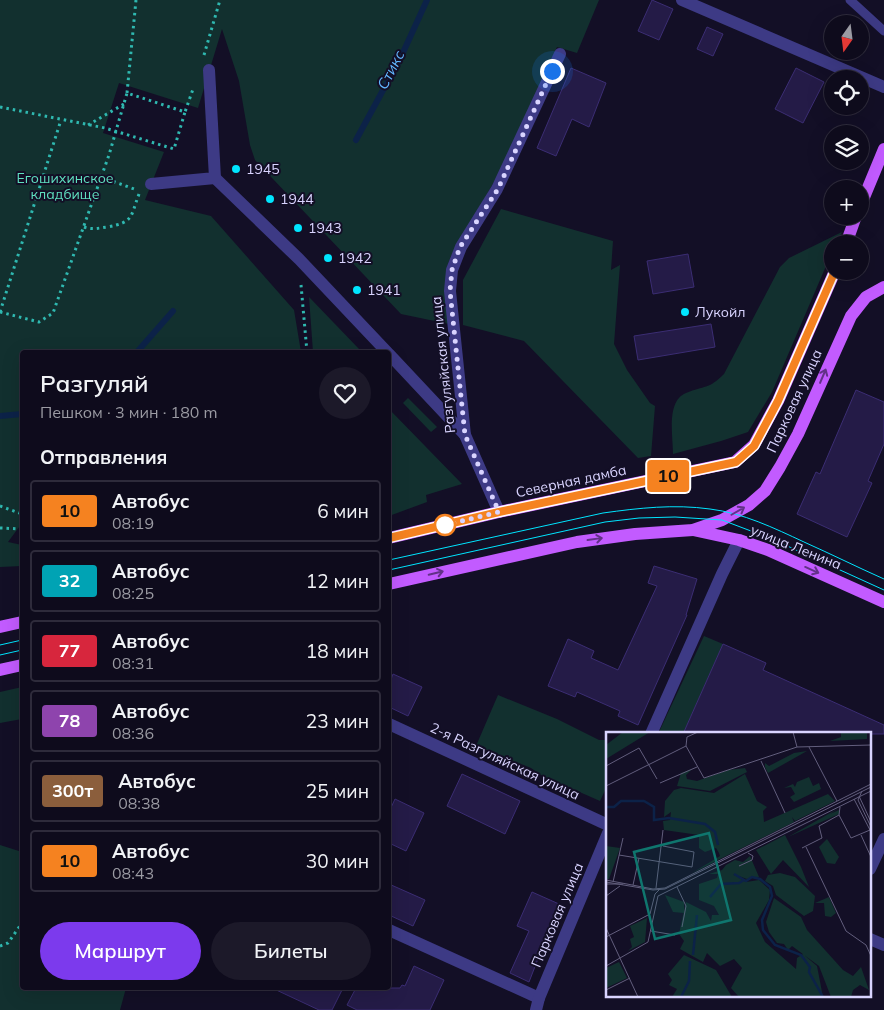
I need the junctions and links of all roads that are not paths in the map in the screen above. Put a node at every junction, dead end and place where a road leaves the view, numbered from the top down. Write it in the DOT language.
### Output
graph roads {
  1 [pos="682,0"];
  2 [pos="850,0"];
  3 [pos="884,31"];
  4 [pos="560,54"];
  5 [pos="209,70"];
  6 [pos="884,87"];
  7 [pos="884,149"];
  8 [pos="215,178"];
  9 [pos="151,184"];
  10 [pos="869,185"];
  11 [pos="831,280"];
  12 [pos="884,287"];
  13 [pos="385,350"];
  14 [pos="391,356"];
  15 [pos="465,435"];
  16 [pos="754,446"];
  17 [pos="499,512"];
  18 [pos="693,530"];
  19 [pos="391,538"];
  20 [pos="739,540"];
  21 [pos="391,584"];
  22 [pos="884,602"];
  23 [pos="20,622"];
  24 [pos="0,627"];
  25 [pos="20,665"];
  26 [pos="0,670"];
  27 [pos="391,725"];
  28 [pos="652,732"];
  29 [pos="606,824"];
  30 [pos="606,838"];
  31 [pos="884,839"];
  32 [pos="872,865"];
  33 [pos="391,931"];
  34 [pos="872,940"];
  35 [pos="884,945"];
  36 [pos="538,1004"];
  1 -- 6 [label="street"];
  2 -- 3 [label="lane"];
  4 -- 15 [label="street, Разгуляйская улица"];
  5 -- 8 [label="street"];
  7 -- 10 [label="main road"];
  8 -- 9 [label="street"];
  8 -- 13 [label="street"];
  11 -- 16 [label="main road, Парковая улица"];
  18 -- 12 [label="main road, Парковая улица, one-way"];
  14 -- 15 [label="street"];
  15 -- 17 [label="street, Разгуляйская улица"];
  16 -- 17 [label="main road, Северная дамба"];
  17 -- 19 [label="main road, Северная дамба"];
  18 -- 20 [label="main road, улица Ленина"];
  21 -- 18 [label="main road, one-way"];
  20 -- 22 [label="main road, улица Ленина, one-way"];
  20 -- 28 [label="street"];
  23 -- 24 [label="main road"];
  25 -- 26 [label="main road"];
  27 -- 29 [label="street, 2-я Разгуляйская улица"];
  30 -- 36 [label="street, Парковая улица"];
  31 -- 32 [label="street"];
  33 -- 36 [label="street"];
  34 -- 35 [label="street"];
}
